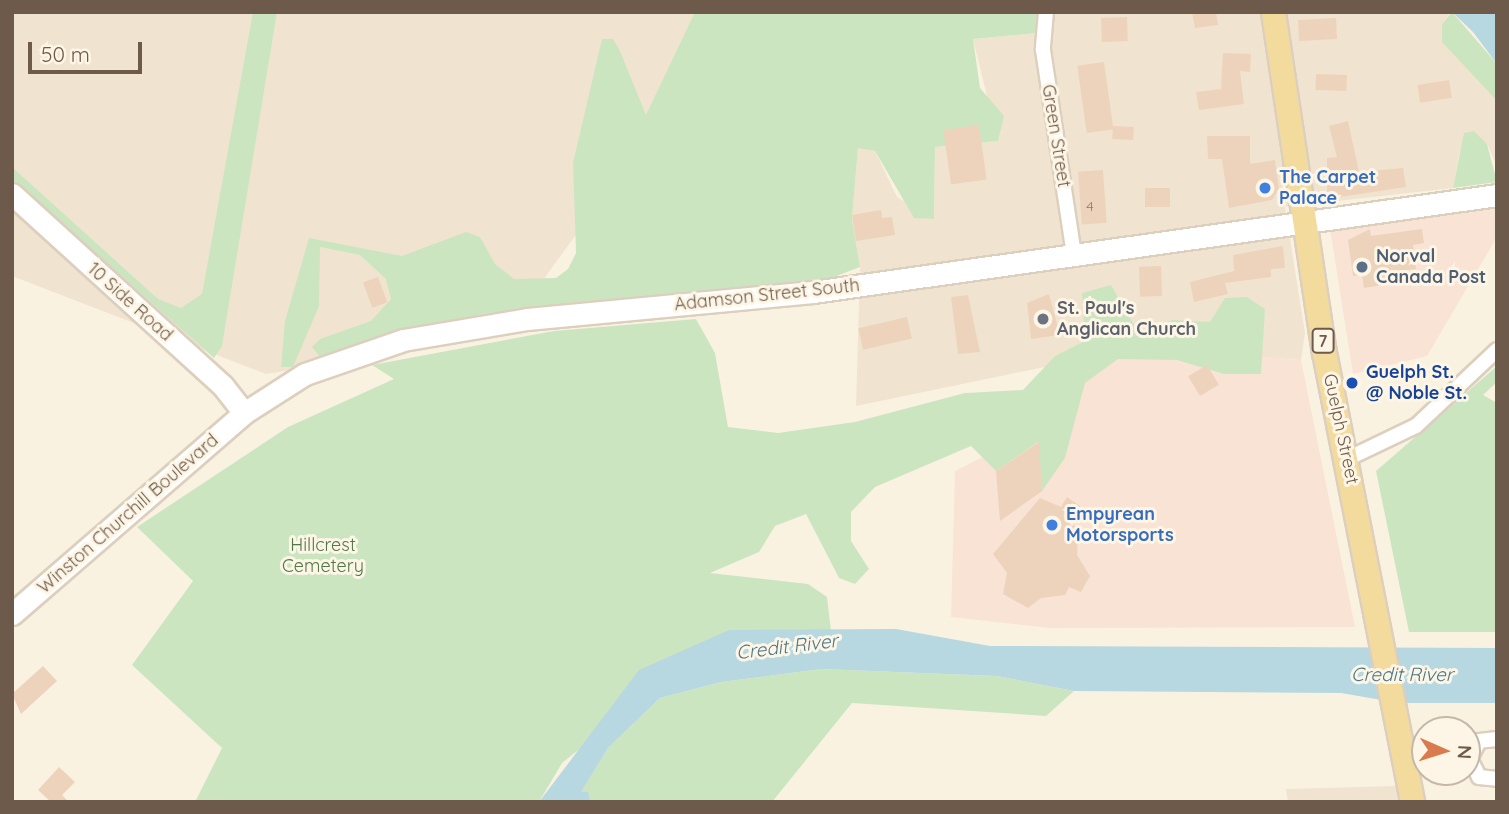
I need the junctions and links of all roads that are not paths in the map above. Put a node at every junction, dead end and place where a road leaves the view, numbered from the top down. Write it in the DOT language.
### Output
graph roads {
  1 [pos="1273,12"];
  2 [pos="1044,14"];
  3 [pos="12,194"];
  4 [pos="1497,195"];
  5 [pos="1304,221"];
  6 [pos="1074,256"];
  7 [pos="1497,350"];
  8 [pos="244,413"];
  9 [pos="1347,459"];
  10 [pos="12,614"];
  11 [pos="1497,739"];
  12 [pos="1497,779"];
  13 [pos="1412,802"];
  1 -- 5 [label="main road, Guelph Street / 7"];
  2 -- 6 [label="street, Green Street"];
  3 -- 8 [label="main road, 10 Side Road"];
  4 -- 5 [label="main road, Adamson Street South"];
  5 -- 6 [label="main road, Adamson Street South"];
  5 -- 9 [label="main road, Guelph Street / 7"];
  6 -- 8 [label="main road, Adamson Street South"];
  7 -- 9 [label="street"];
  8 -- 10 [label="main road, Winston Churchill Boulevard"];
  9 -- 13 [label="main road, Guelph Street / 7"];
  11 -- 12 [label="street"];
}
